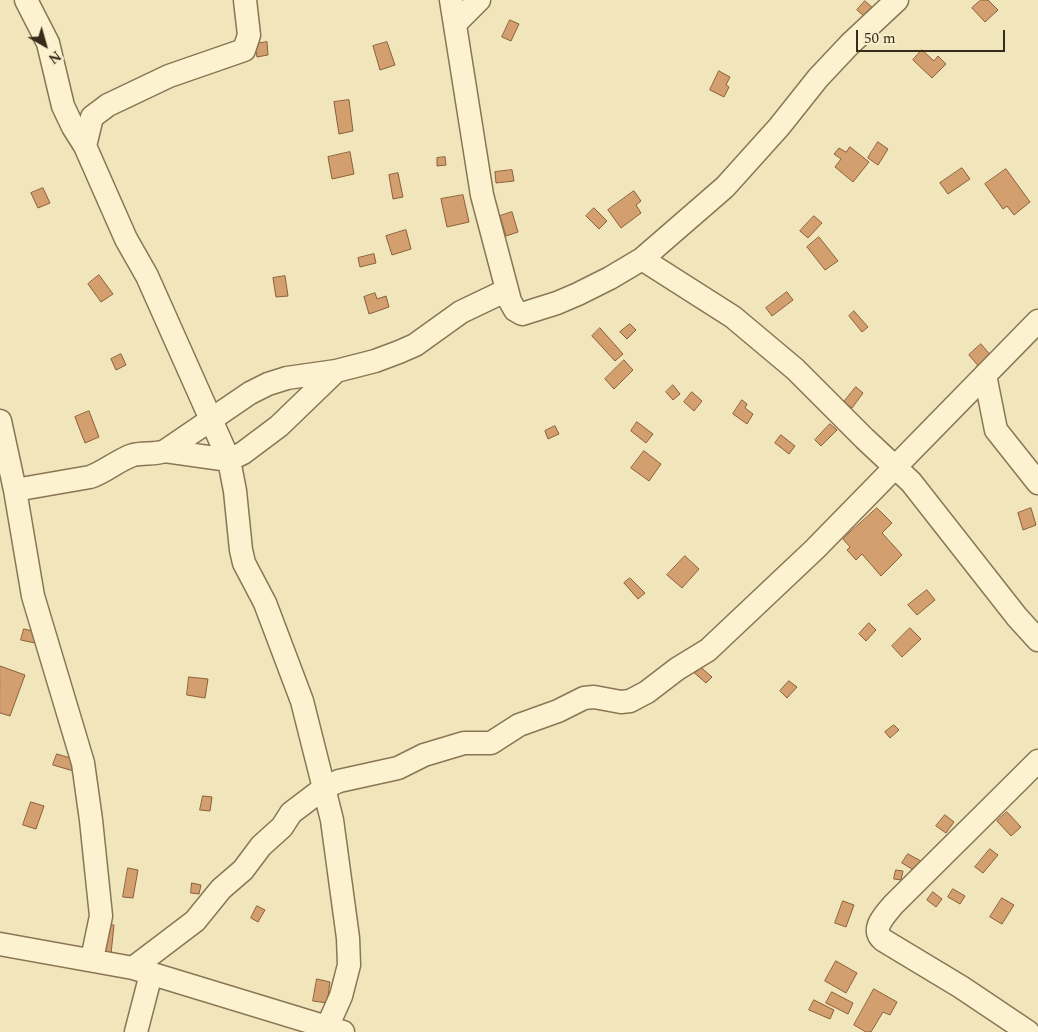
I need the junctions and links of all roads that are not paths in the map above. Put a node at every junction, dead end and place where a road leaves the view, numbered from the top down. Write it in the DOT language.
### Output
graph roads {
  1 [pos="26,0"];
  2 [pos="245,0"];
  3 [pos="451,0"];
  4 [pos="479,0"];
  5 [pos="897,0"];
  6 [pos="455,24"];
  7 [pos="85,146"];
  8 [pos="642,260"];
  9 [pos="507,290"];
  10 [pos="1038,321"];
  11 [pos="336,371"];
  12 [pos="985,374"];
  13 [pos="211,420"];
  14 [pos="0,421"];
  15 [pos="165,451"];
  16 [pos="229,460"];
  17 [pos="895,466"];
  18 [pos="1038,483"];
  19 [pos="14,490"];
  20 [pos="1038,640"];
  21 [pos="1038,761"];
  22 [pos="324,788"];
  23 [pos="0,944"];
  24 [pos="92,959"];
  25 [pos="142,971"];
  26 [pos="332,1030"];
  27 [pos="136,1032"];
  28 [pos="1028,1032"];
  1 -- 7 [label="street"];
  2 -- 7 [label="street"];
  3 -- 6 [label="street"];
  4 -- 6 [label="street"];
  5 -- 8 [label="street"];
  6 -- 9 [label="street"];
  7 -- 13 [label="street"];
  8 -- 9 [label="street"];
  8 -- 17 [label="street"];
  9 -- 11 [label="street"];
  10 -- 12 [label="street"];
  11 -- 13 [label="street"];
  11 -- 16 [label="street"];
  12 -- 17 [label="street"];
  12 -- 18 [label="street"];
  13 -- 15 [label="street"];
  13 -- 16 [label="street"];
  14 -- 19 [label="street"];
  15 -- 16 [label="street"];
  15 -- 19 [label="street"];
  16 -- 22 [label="street"];
  17 -- 20 [label="street"];
  17 -- 22 [label="street"];
  19 -- 24 [label="street"];
  21 -- 28 [label="street"];
  22 -- 25 [label="street"];
  22 -- 26 [label="street"];
  23 -- 24 [label="street"];
  24 -- 25 [label="street"];
  25 -- 26 [label="street"];
  25 -- 27 [label="street"];
}
